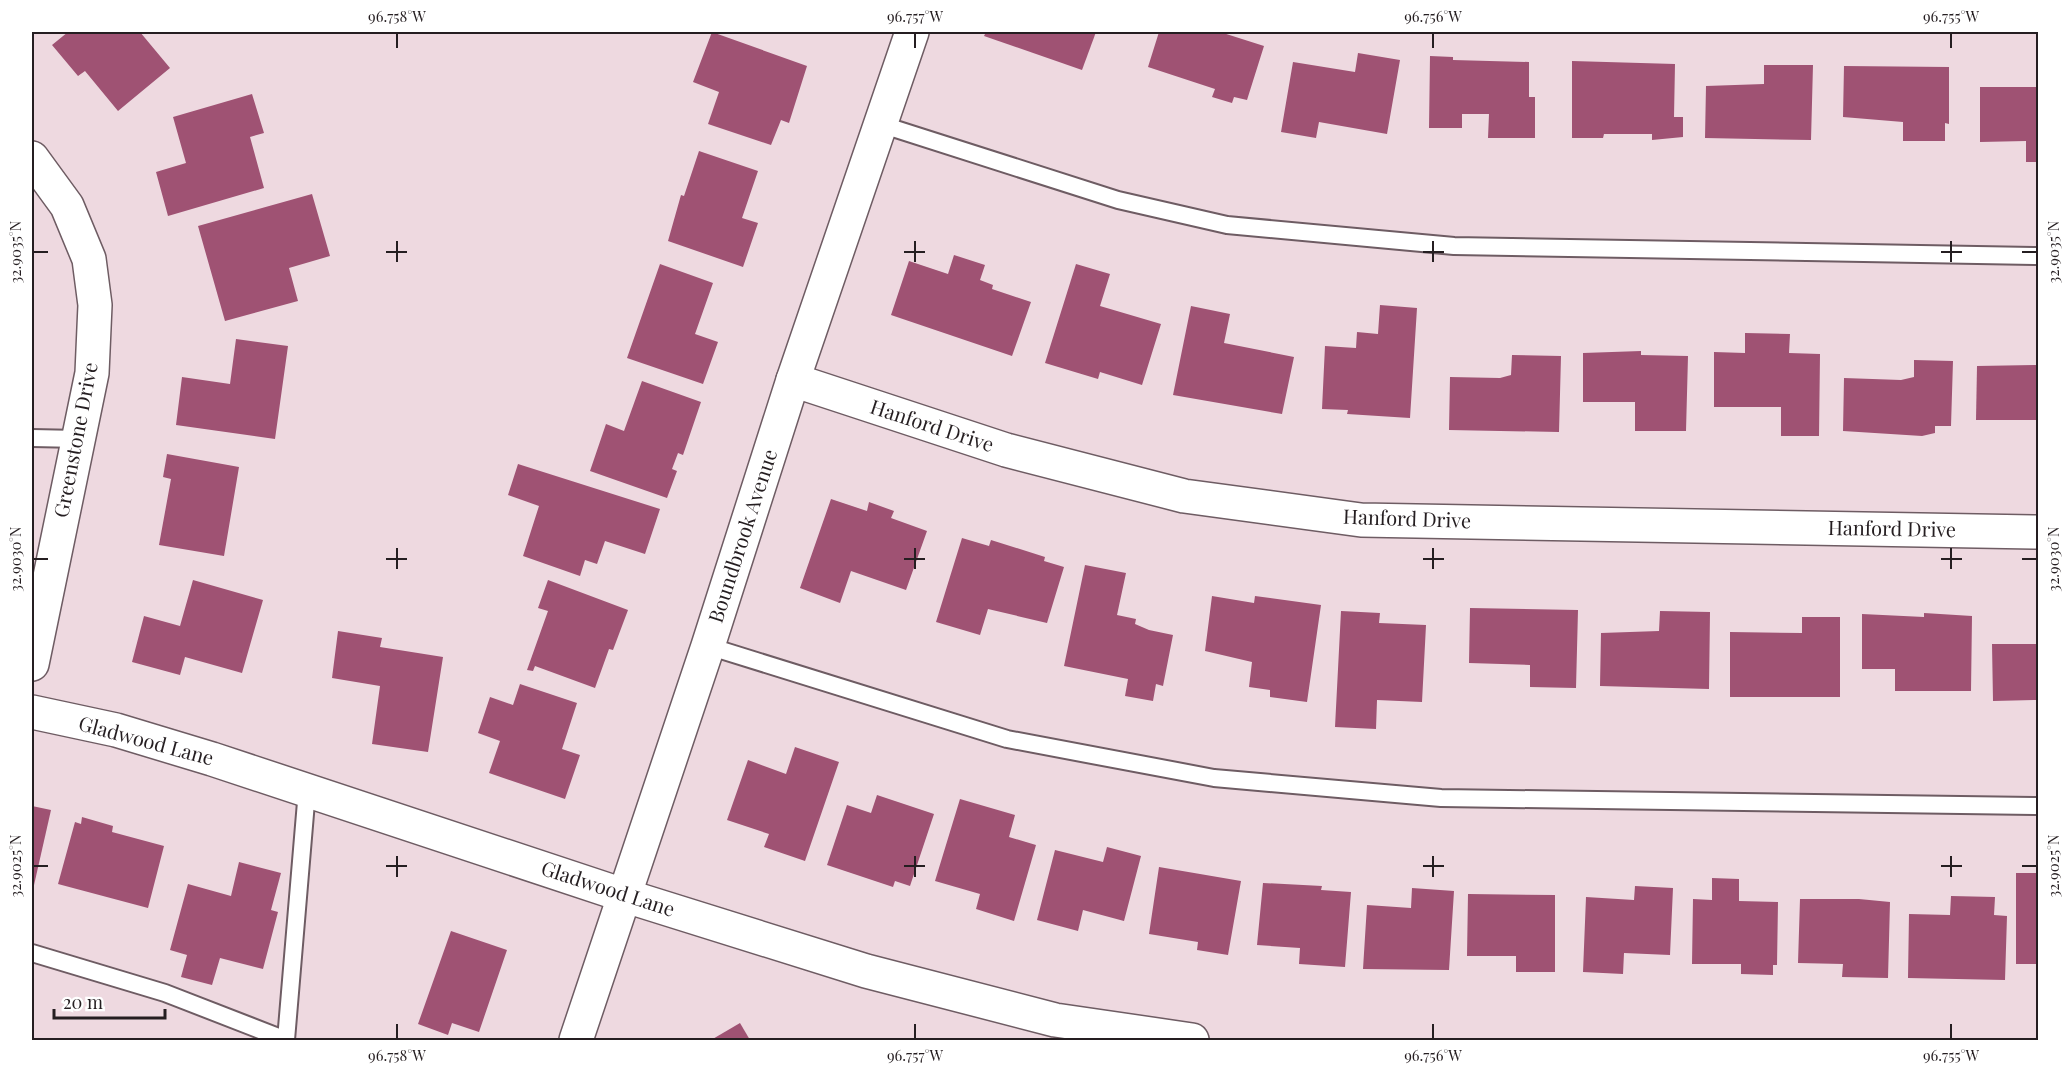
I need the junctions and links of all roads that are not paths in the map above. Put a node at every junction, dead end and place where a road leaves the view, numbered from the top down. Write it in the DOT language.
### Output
graph roads {
  1 [pos="912,32"];
  2 [pos="880,124"];
  3 [pos="32,158"];
  4 [pos="2038,256"];
  5 [pos="793,380"];
  6 [pos="32,438"];
  7 [pos="79,439"];
  8 [pos="2038,532"];
  9 [pos="708,646"];
  10 [pos="32,664"];
  11 [pos="32,712"];
  12 [pos="307,790"];
  13 [pos="2038,806"];
  14 [pos="626,896"];
  15 [pos="32,953"];
  16 [pos="576,1041"];
  17 [pos="1192,1041"];
  1 -- 2 [label="street, Boundbrook Avenue"];
  2 -- 4 [label="lane"];
  2 -- 5 [label="street, Boundbrook Avenue"];
  3 -- 7 [label="street, Greenstone Drive"];
  5 -- 8 [label="street, Hanford Drive"];
  5 -- 9 [label="street, Boundbrook Avenue"];
  6 -- 7 [label="lane"];
  7 -- 10 [label="street, Greenstone Drive"];
  9 -- 13 [label="lane"];
  9 -- 14 [label="street, Boundbrook Avenue"];
  11 -- 12 [label="street, Gladwood Lane"];
  12 -- 14 [label="street, Gladwood Lane"];
  12 -- 15 [label="lane"];
  14 -- 16 [label="street, Boundbrook Avenue"];
  14 -- 17 [label="street, Gladwood Lane"];
}
